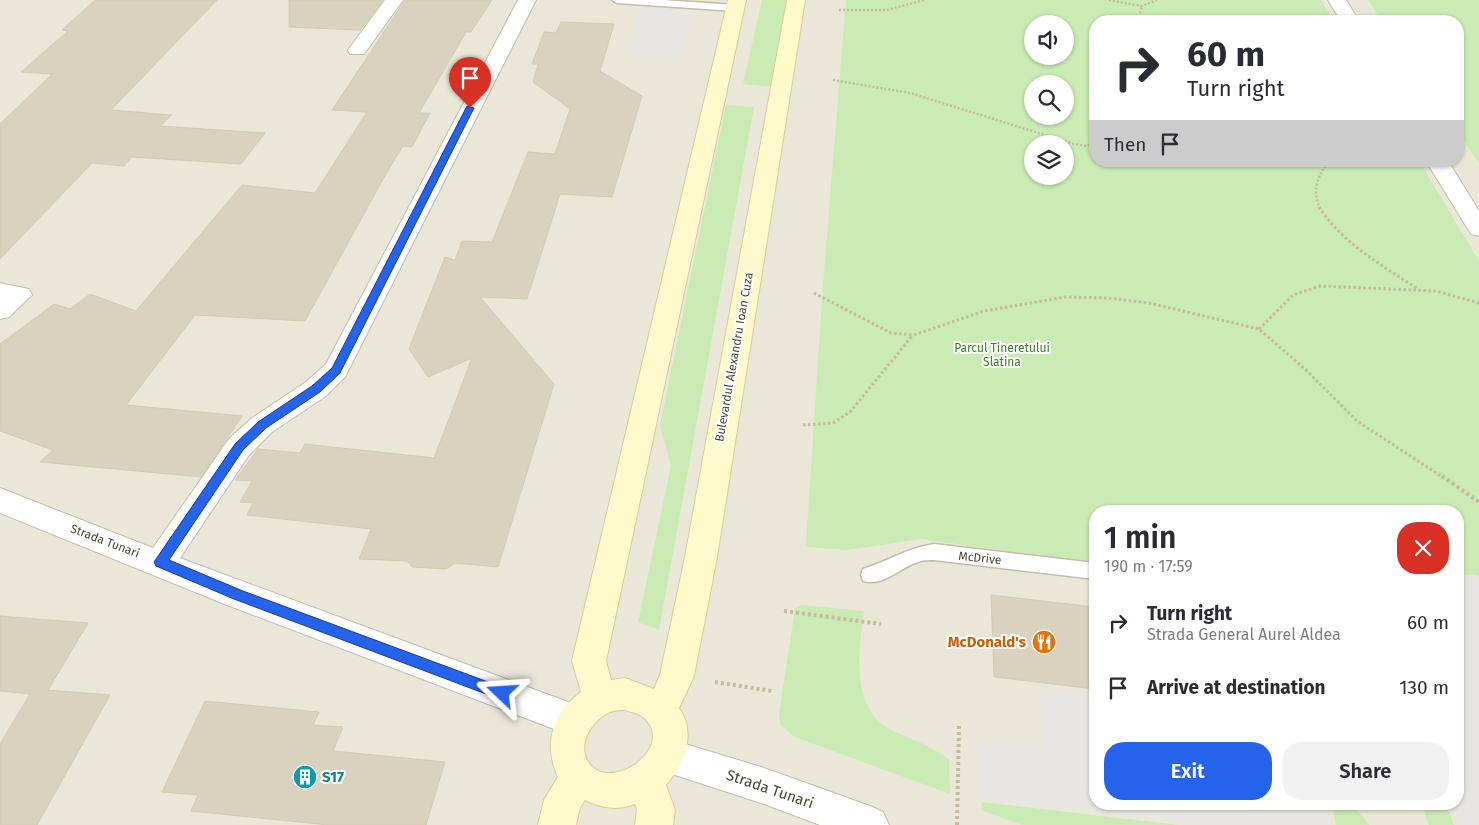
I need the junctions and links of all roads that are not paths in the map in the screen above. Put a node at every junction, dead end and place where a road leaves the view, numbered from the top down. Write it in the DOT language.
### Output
graph roads {
  1 [pos="394,0"];
  2 [pos="527,0"];
  3 [pos="617,0"];
  4 [pos="796,0"];
  5 [pos="1336,0"];
  6 [pos="736,4"];
  7 [pos="1346,15"];
  8 [pos="357,50"];
  9 [pos="1441,167"];
  10 [pos="1479,229"];
  11 [pos="0,291"];
  12 [pos="0,311"];
  13 [pos="0,500"];
  14 [pos="160,562"];
  15 [pos="1089,570"];
  16 [pos="870,575"];
  17 [pos="587,710"];
  18 [pos="660,710"];
  19 [pos="658,769"];
  20 [pos="579,778"];
  21 [pos="557,825"];
  22 [pos="654,825"];
  23 [pos="870,825"];
  1 -- 8 [label="street"];
  2 -- 14 [label="street"];
  3 -- 6 [label="lane"];
  4 -- 18 [label="main road, Bulevardul Alexandru Ioan Cuza"];
  5 -- 7 [label="street"];
  6 -- 17 [label="main road"];
  9 -- 10 [label="street"];
  11 -- 12 [label="street"];
  13 -- 14 [label="street, Strada Tunari"];
  14 -- 17 [label="street, Strada Tunari"];
  15 -- 16 [label="lane, McDrive"];
  17 -- 18 [label="main road"];
  17 -- 20 [label="main road"];
  18 -- 19 [label="main road"];
  19 -- 20 [label="main road"];
  19 -- 22 [label="main road"];
  19 -- 23 [label="street, Strada Tunari"];
  20 -- 21 [label="main road"];
}
